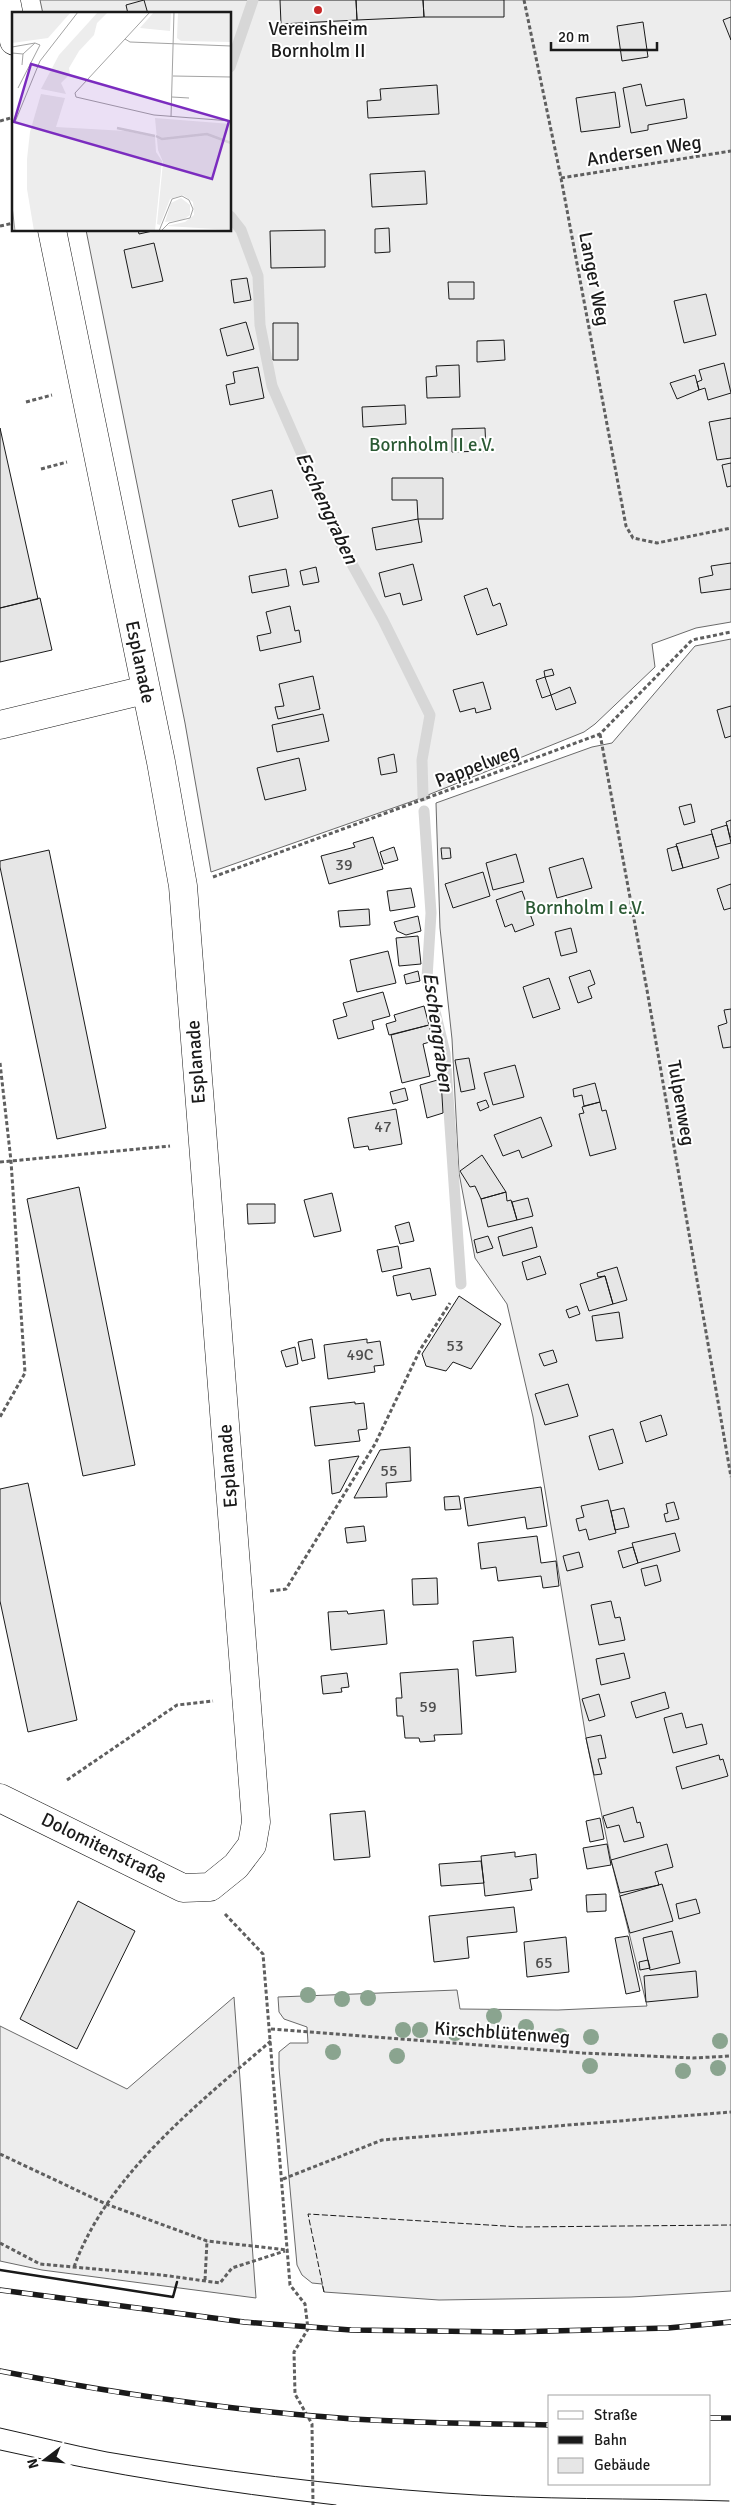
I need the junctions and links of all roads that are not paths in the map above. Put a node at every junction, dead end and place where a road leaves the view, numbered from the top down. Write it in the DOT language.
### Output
graph roads {
  1 [pos="6,0"];
  2 [pos="12,31"];
  3 [pos="52,231"];
  4 [pos="145,690"];
  5 [pos="0,725"];
  6 [pos="0,1798"];
  7 [pos="210,1887"];
  1 -- 2 [label="street"];
  3 -- 4 [label="street, Esplanade"];
  4 -- 5 [label="street"];
  4 -- 7 [label="street, Esplanade"];
  6 -- 7 [label="street, Dolomitenstraße"];
}
